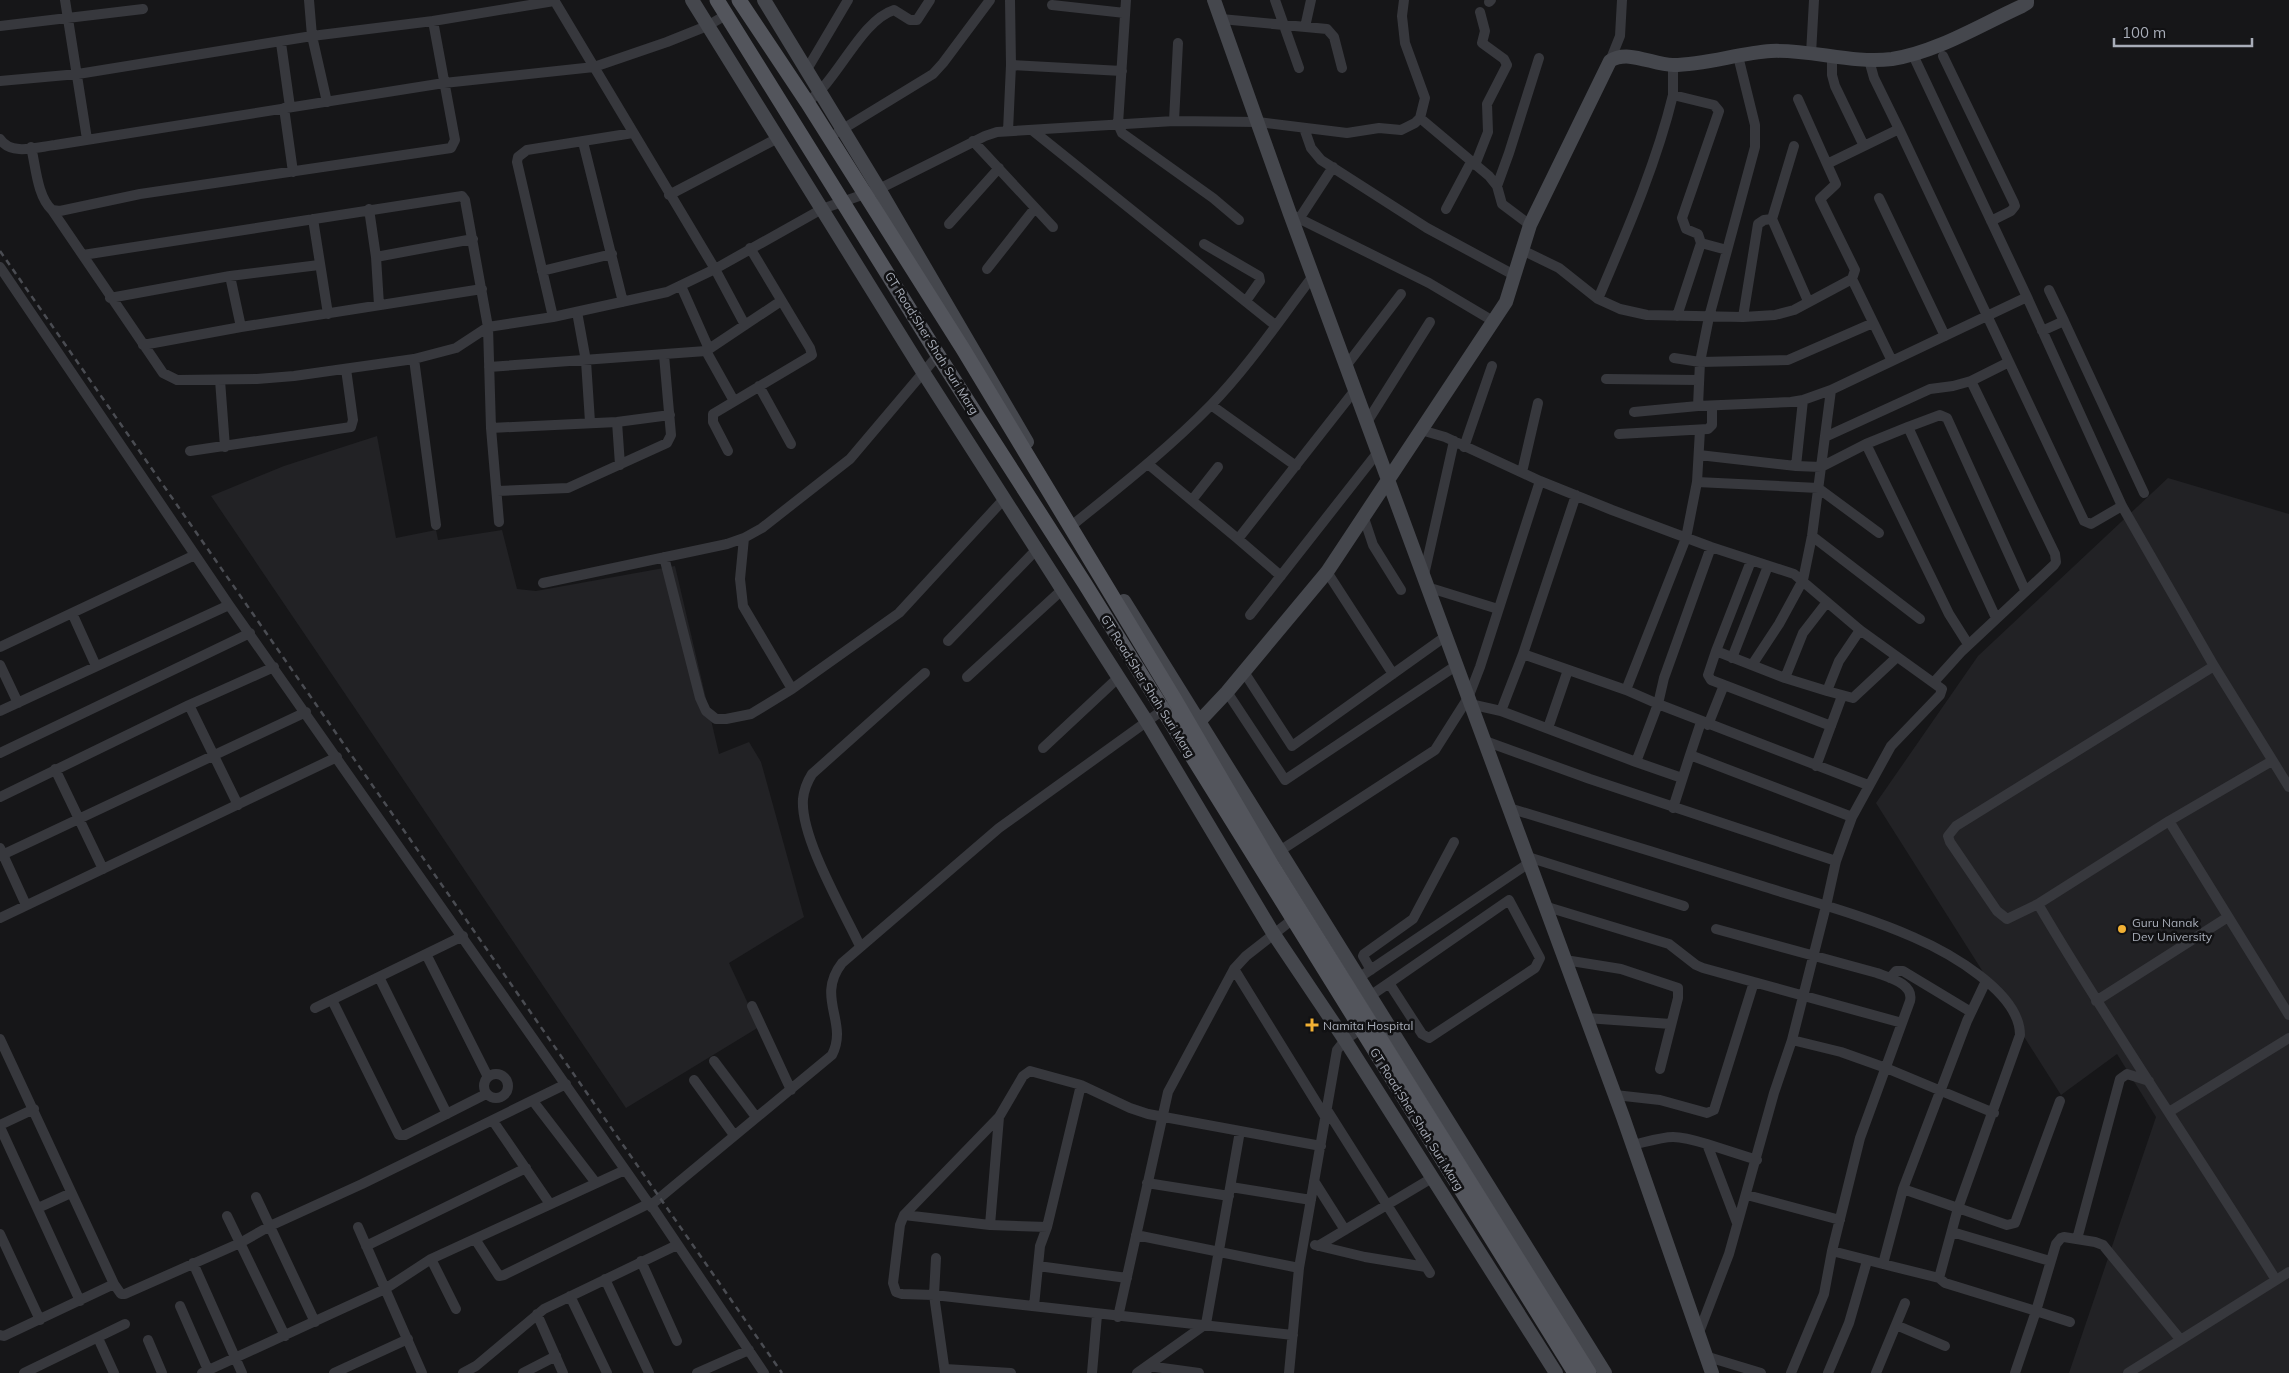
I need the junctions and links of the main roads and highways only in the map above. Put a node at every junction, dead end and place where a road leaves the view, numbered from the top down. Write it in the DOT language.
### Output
graph roads {
  1 [pos="692,0"];
  2 [pos="717,0"];
  3 [pos="739,0"];
  4 [pos="764,0"];
  5 [pos="1214,0"];
  6 [pos="2027,0"];
  7 [pos="813,97"];
  8 [pos="1389,482"];
  9 [pos="1073,526"];
  10 [pos="1196,726"];
  11 [pos="1178,736"];
  12 [pos="1353,982"];
  13 [pos="1556,1373"];
  14 [pos="1576,1373"];
  15 [pos="1589,1373"];
  16 [pos="1605,1373"];
  17 [pos="1712,1373"];
  1 -- 13 [label="main road"];
  2 -- 11 [label="main road, GT Road;Sher Shah Suri Marg"];
  3 -- 7 [label="main road, GT Road;Sher Shah Suri Marg"];
  4 -- 7 [label="main road"];
  5 -- 8 [label="main road"];
  6 -- 8 [label="main road"];
  7 -- 9 [label="main road, GT Road;Sher Shah Suri Marg"];
  7 -- 9 [label="main road"];
  8 -- 10 [label="main road"];
  8 -- 17 [label="main road"];
  9 -- 10 [label="main road"];
  9 -- 10 [label="main road, GT Road;Sher Shah Suri Marg"];
  10 -- 11 [label="main road"];
  10 -- 12 [label="main road, GT Road;Sher Shah Suri Marg"];
  11 -- 14 [label="main road, GT Road;Sher Shah Suri Marg"];
  12 -- 15 [label="main road, GT Road;Sher Shah Suri Marg"];
  12 -- 16 [label="main road"];
}
